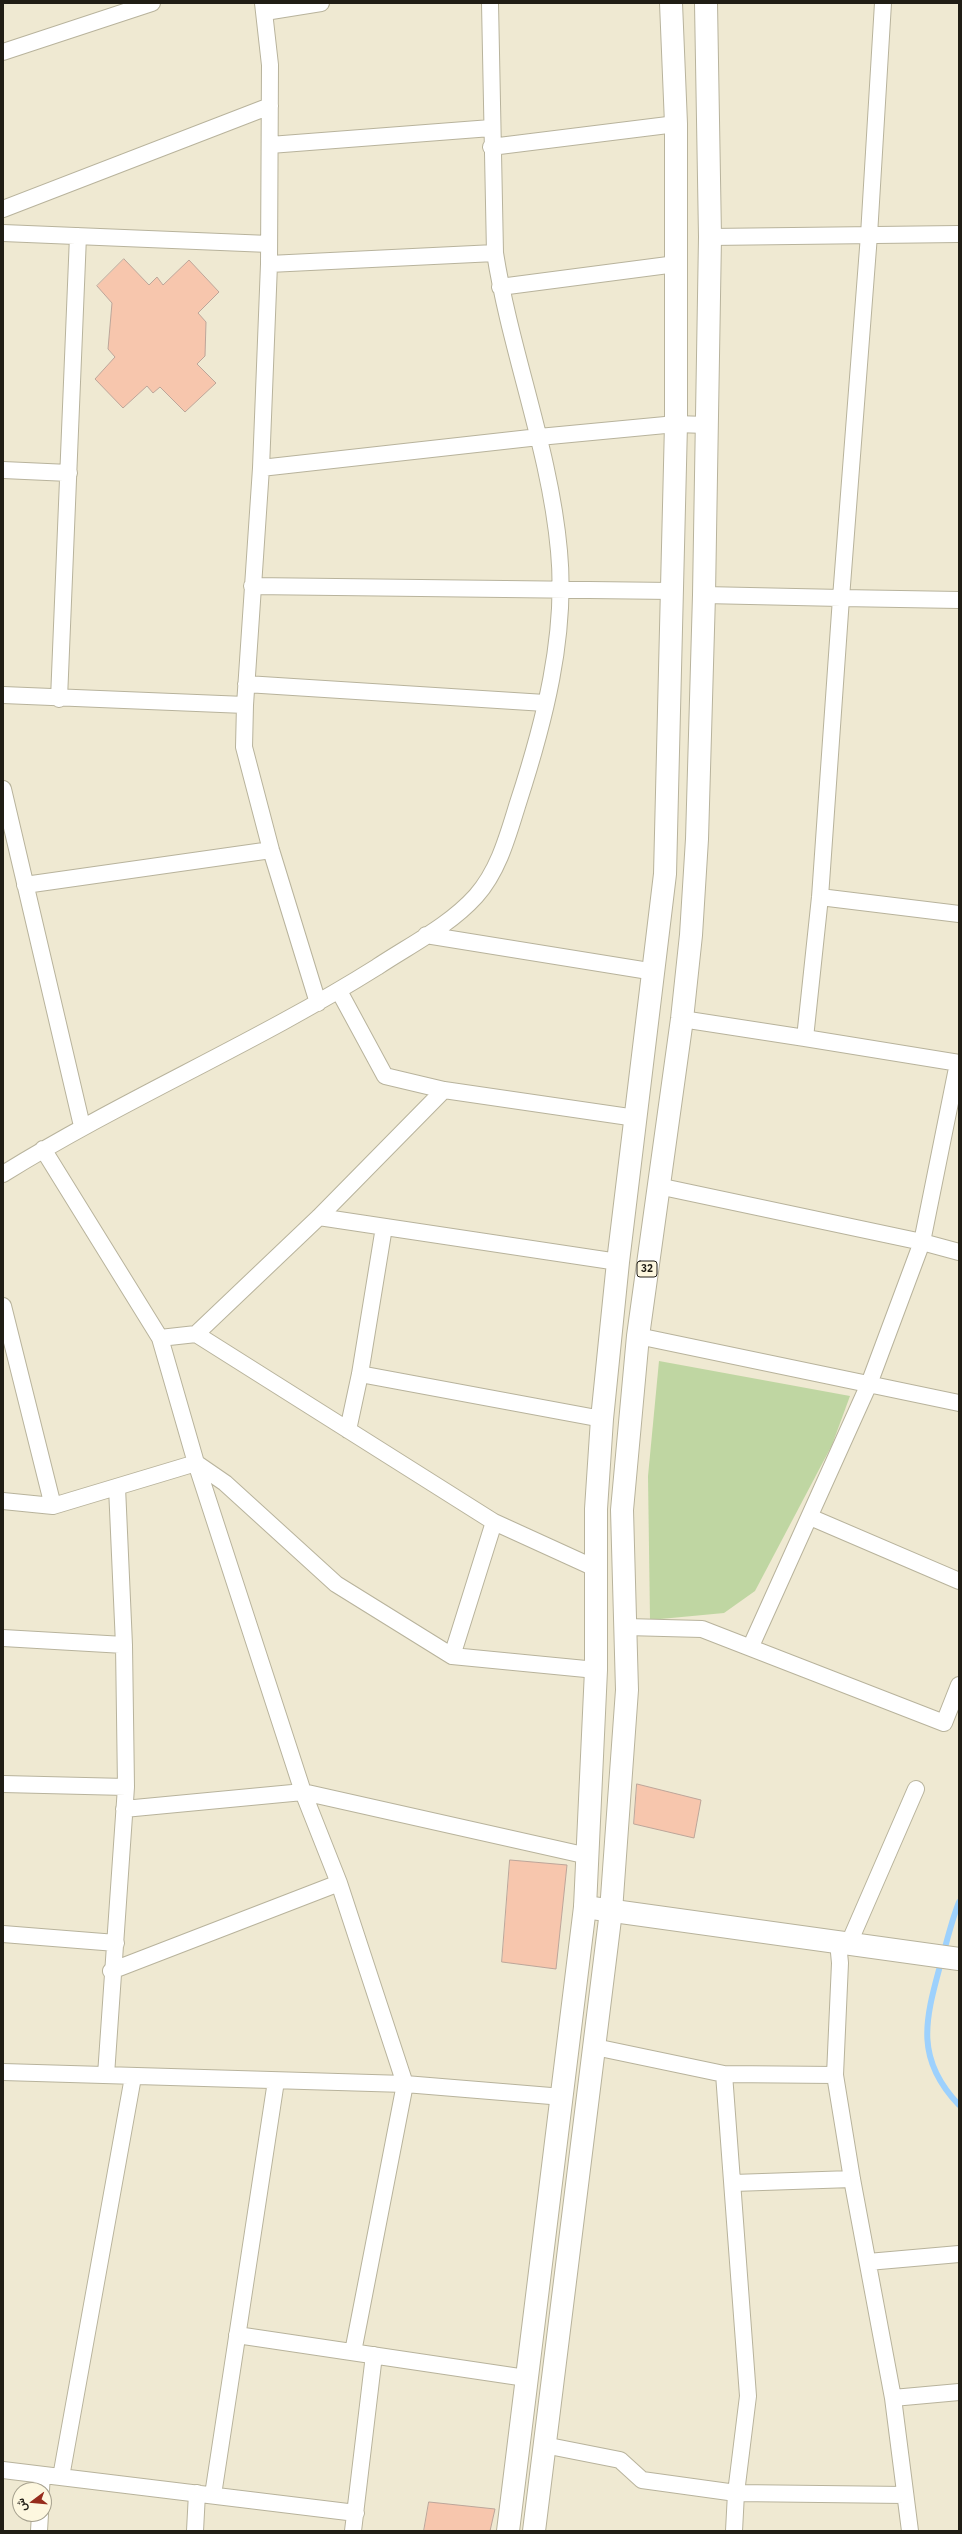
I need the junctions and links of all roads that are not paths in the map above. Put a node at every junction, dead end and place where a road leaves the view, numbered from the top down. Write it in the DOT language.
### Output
graph roads {
  1 [pos="152,3"];
  2 [pos="321,3"];
  3 [pos="490,3"];
  4 [pos="671,3"];
  5 [pos="706,3"];
  6 [pos="883,3"];
  7 [pos="264,7"];
  8 [pos="3,52"];
  9 [pos="270,106"];
  10 [pos="676,124"];
  11 [pos="491,128"];
  12 [pos="270,145"];
  13 [pos="491,147"];
  14 [pos="3,209"];
  15 [pos="3,233"];
  16 [pos="959,234"];
  17 [pos="869,235"];
  18 [pos="78,236"];
  19 [pos="710,237"];
  20 [pos="269,244"];
  21 [pos="495,254"];
  22 [pos="269,264"];
  23 [pos="676,264"];
  24 [pos="500,287"];
  25 [pos="676,424"];
  26 [pos="706,425"];
  27 [pos="539,437"];
  28 [pos="261,468"];
  29 [pos="3,470"];
  30 [pos="69,473"];
  31 [pos="252,586"];
  32 [pos="561,589"];
  33 [pos="673,591"];
  34 [pos="704,595"];
  35 [pos="841,598"];
  36 [pos="959,600"];
  37 [pos="246,684"];
  38 [pos="3,696"];
  39 [pos="59,699"];
  40 [pos="546,703"];
  41 [pos="244,705"];
  42 [pos="3,789"];
  43 [pos="270,850"];
  44 [pos="25,885"];
  45 [pos="820,898"];
  46 [pos="959,914"];
  47 [pos="426,935"];
  48 [pos="655,972"];
  49 [pos="339,991"];
  50 [pos="318,1003"];
  51 [pos="682,1019"];
  52 [pos="805,1038"];
  53 [pos="959,1063"];
  54 [pos="444,1090"];
  55 [pos="636,1118"];
  56 [pos="82,1126"];
  57 [pos="43,1149"];
  58 [pos="3,1174"];
  59 [pos="658,1186"];
  60 [pos="319,1217"];
  61 [pos="384,1227"];
  62 [pos="922,1242"];
  63 [pos="959,1252"];
  64 [pos="618,1262"];
  65 [pos="3,1306"];
  66 [pos="196,1334"];
  67 [pos="638,1336"];
  68 [pos="160,1338"];
  69 [pos="9,1351"];
  70 [pos="360,1374"];
  71 [pos="869,1384"];
  72 [pos="959,1403"];
  73 [pos="602,1419"];
  74 [pos="348,1430"];
  75 [pos="196,1464"];
  76 [pos="117,1487"];
  77 [pos="3,1501"];
  78 [pos="53,1506"];
  79 [pos="810,1517"];
  80 [pos="494,1522"];
  81 [pos="597,1569"];
  82 [pos="959,1581"];
  83 [pos="626,1626"];
  84 [pos="3,1638"];
  85 [pos="124,1645"];
  86 [pos="751,1646"];
  87 [pos="452,1656"];
  88 [pos="596,1670"];
  89 [pos="959,1685"];
  90 [pos="3,1784"];
  91 [pos="126,1787"];
  92 [pos="916,1788"];
  93 [pos="303,1792"];
  94 [pos="124,1809"];
  95 [pos="588,1856"];
  96 [pos="339,1883"];
  97 [pos="586,1907"];
  98 [pos="610,1911"];
  99 [pos="3,1934"];
  100 [pos="844,1942"];
  101 [pos="116,1943"];
  102 [pos="959,1959"];
  103 [pos="112,1971"];
  104 [pos="595,2047"];
  105 [pos="3,2072"];
  106 [pos="724,2074"];
  107 [pos="106,2075"];
  108 [pos="835,2075"];
  109 [pos="133,2077"];
  110 [pos="276,2081"];
  111 [pos="405,2084"];
  112 [pos="563,2097"];
  113 [pos="852,2179"];
  114 [pos="733,2183"];
  115 [pos="959,2254"];
  116 [pos="868,2262"];
  117 [pos="237,2335"];
  118 [pos="353,2352"];
  119 [pos="374,2355"];
  120 [pos="526,2378"];
  121 [pos="959,2392"];
  122 [pos="893,2398"];
  123 [pos="544,2445"];
  124 [pos="3,2470"];
  125 [pos="61,2477"];
  126 [pos="42,2482"];
  127 [pos="197,2493"];
  128 [pos="736,2493"];
  129 [pos="905,2494"];
  130 [pos="213,2496"];
  131 [pos="356,2513"];
  132 [pos="195,2531"];
  133 [pos="353,2531"];
  134 [pos="508,2531"];
  135 [pos="534,2531"];
  136 [pos="734,2531"];
  137 [pos="910,2531"];
  1 -- 8 [label="street"];
  2 -- 7 [label="street"];
  3 -- 11 [label="street"];
  4 -- 10 [label="main road"];
  5 -- 19 [label="main road, 32"];
  6 -- 17 [label="street"];
  7 -- 9 [label="street"];
  9 -- 12 [label="street"];
  9 -- 14 [label="street"];
  10 -- 13 [label="street"];
  10 -- 23 [label="main road"];
  11 -- 12 [label="street"];
  11 -- 13 [label="street"];
  12 -- 20 [label="street"];
  13 -- 21 [label="street"];
  15 -- 18 [label="street"];
  16 -- 17 [label="street"];
  17 -- 19 [label="street"];
  17 -- 35 [label="street"];
  18 -- 20 [label="street"];
  18 -- 30 [label="street"];
  19 -- 26 [label="main road, 32"];
  20 -- 22 [label="street"];
  21 -- 22 [label="street"];
  21 -- 24 [label="street"];
  22 -- 28 [label="street"];
  23 -- 24 [label="street"];
  23 -- 25 [label="main road"];
  24 -- 27 [label="street"];
  25 -- 26 [label="street"];
  25 -- 27 [label="street"];
  25 -- 33 [label="main road"];
  26 -- 34 [label="main road, 32"];
  27 -- 28 [label="street"];
  27 -- 32 [label="street"];
  28 -- 31 [label="street"];
  29 -- 30 [label="street"];
  30 -- 39 [label="street"];
  31 -- 32 [label="street"];
  31 -- 37 [label="street"];
  32 -- 33 [label="street"];
  32 -- 40 [label="street"];
  33 -- 48 [label="main road"];
  34 -- 35 [label="street"];
  34 -- 51 [label="main road, 32"];
  35 -- 36 [label="street"];
  35 -- 45 [label="street"];
  37 -- 40 [label="street"];
  37 -- 41 [label="street"];
  38 -- 39 [label="street"];
  39 -- 41 [label="street"];
  40 -- 47 [label="street"];
  41 -- 43 [label="street"];
  42 -- 44 [label="street"];
  43 -- 44 [label="street"];
  43 -- 50 [label="street"];
  44 -- 56 [label="street"];
  45 -- 46 [label="street"];
  45 -- 52 [label="street"];
  47 -- 48 [label="street"];
  47 -- 49 [label="street"];
  48 -- 55 [label="main road"];
  49 -- 50 [label="street"];
  49 -- 54 [label="street"];
  50 -- 56 [label="street"];
  51 -- 52 [label="street"];
  51 -- 59 [label="main road, 32"];
  52 -- 53 [label="street"];
  53 -- 62 [label="street"];
  54 -- 55 [label="street"];
  54 -- 60 [label="street"];
  55 -- 64 [label="main road"];
  56 -- 57 [label="street"];
  57 -- 58 [label="street"];
  57 -- 68 [label="street"];
  59 -- 62 [label="street"];
  59 -- 67 [label="main road, 32"];
  60 -- 61 [label="street"];
  60 -- 66 [label="street"];
  61 -- 64 [label="street"];
  61 -- 70 [label="street"];
  62 -- 63 [label="street"];
  62 -- 71 [label="street"];
  64 -- 73 [label="main road"];
  65 -- 69 [label="street"];
  66 -- 68 [label="street"];
  66 -- 74 [label="street"];
  67 -- 71 [label="street"];
  67 -- 83 [label="main road, 32"];
  68 -- 75 [label="street"];
  69 -- 78 [label="street"];
  70 -- 73 [label="street"];
  70 -- 74 [label="street"];
  71 -- 72 [label="street"];
  71 -- 79 [label="street"];
  73 -- 81 [label="main road"];
  74 -- 80 [label="street"];
  75 -- 76 [label="street"];
  75 -- 87 [label="street"];
  75 -- 93 [label="street"];
  76 -- 78 [label="street"];
  76 -- 85 [label="street"];
  77 -- 78 [label="street"];
  79 -- 82 [label="street"];
  79 -- 86 [label="street"];
  80 -- 81 [label="street"];
  80 -- 87 [label="street"];
  81 -- 88 [label="main road"];
  83 -- 86 [label="street"];
  83 -- 98 [label="main road, 32"];
  84 -- 85 [label="street"];
  85 -- 91 [label="street"];
  86 -- 89 [label="street"];
  87 -- 88 [label="street"];
  88 -- 95 [label="main road"];
  90 -- 91 [label="street"];
  91 -- 94 [label="street"];
  92 -- 100 [label="street"];
  93 -- 94 [label="street"];
  93 -- 95 [label="street"];
  93 -- 96 [label="street"];
  94 -- 101 [label="street"];
  95 -- 97 [label="main road"];
  96 -- 103 [label="street"];
  96 -- 111 [label="street"];
  97 -- 98 [label="main road"];
  97 -- 112 [label="main road"];
  98 -- 100 [label="main road"];
  98 -- 104 [label="main road, 32"];
  99 -- 101 [label="street"];
  100 -- 102 [label="main road"];
  100 -- 108 [label="street"];
  101 -- 103 [label="street"];
  103 -- 107 [label="street"];
  104 -- 106 [label="street"];
  104 -- 123 [label="main road, 32"];
  105 -- 107 [label="street"];
  106 -- 108 [label="street"];
  106 -- 114 [label="street"];
  107 -- 109 [label="street"];
  108 -- 113 [label="street"];
  109 -- 110 [label="street"];
  109 -- 125 [label="street"];
  110 -- 111 [label="street"];
  110 -- 117 [label="street"];
  111 -- 112 [label="street"];
  111 -- 118 [label="street"];
  112 -- 120 [label="main road"];
  113 -- 114 [label="street"];
  113 -- 116 [label="street"];
  114 -- 128 [label="street"];
  115 -- 116 [label="street"];
  116 -- 122 [label="street"];
  117 -- 118 [label="street"];
  117 -- 130 [label="street"];
  118 -- 119 [label="street"];
  119 -- 120 [label="street"];
  119 -- 131 [label="street"];
  120 -- 134 [label="main road"];
  121 -- 122 [label="street"];
  122 -- 129 [label="street"];
  123 -- 128 [label="street"];
  123 -- 135 [label="main road, 32"];
  124 -- 126 [label="street"];
  125 -- 126 [label="street"];
  125 -- 127 [label="street"];
  127 -- 130 [label="street"];
  127 -- 132 [label="street"];
  128 -- 129 [label="street"];
  128 -- 136 [label="street"];
  129 -- 137 [label="street"];
  130 -- 131 [label="street"];
  131 -- 133 [label="street"];
}
